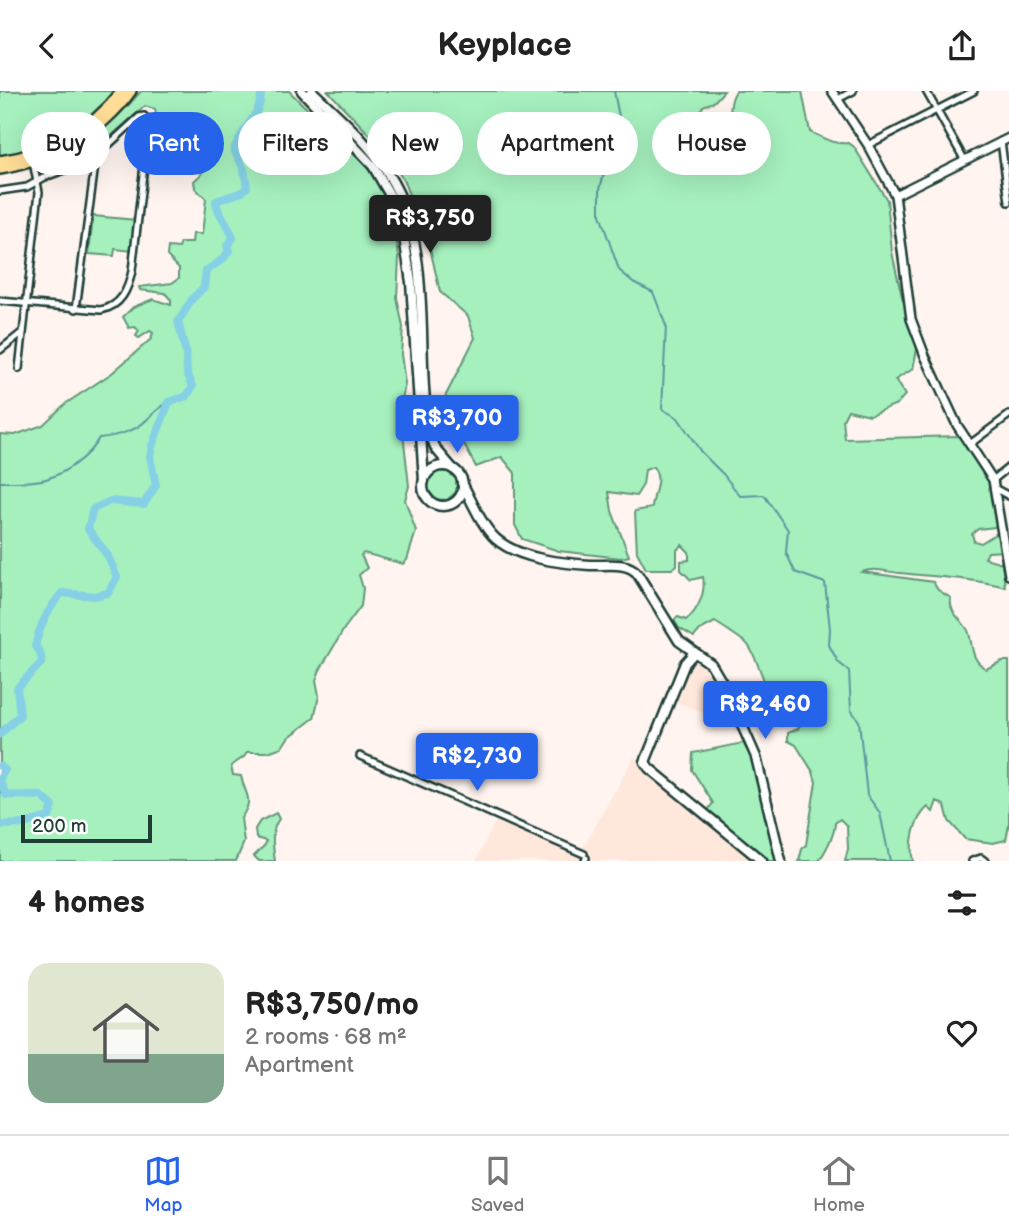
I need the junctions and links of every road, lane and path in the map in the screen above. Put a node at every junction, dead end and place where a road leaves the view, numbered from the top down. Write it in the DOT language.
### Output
graph roads {
  1 [pos="122,91"];
  2 [pos="131,91"];
  3 [pos="302,91"];
  4 [pos="312,91"];
  5 [pos="832,91"];
  6 [pos="853,91"];
  7 [pos="926,91"];
  8 [pos="974,91"];
  9 [pos="838,99"];
  10 [pos="936,110"];
  11 [pos="110,115"];
  12 [pos="1009,138"];
  13 [pos="1001,141"];
  14 [pos="110,144"];
  15 [pos="868,145"];
  16 [pos="964,159"];
  17 [pos="0,161"];
  18 [pos="21,165"];
  19 [pos="0,169"];
  20 [pos="32,175"];
  21 [pos="35,175"];
  22 [pos="47,175"];
  23 [pos="94,175"];
  24 [pos="36,179"];
  25 [pos="0,191"];
  26 [pos="895,195"];
  27 [pos="1009,202"];
  28 [pos="0,301"];
  29 [pos="26,305"];
  30 [pos="76,309"];
  31 [pos="23,332"];
  32 [pos="0,350"];
  33 [pos="19,369"];
  34 [pos="1009,415"];
  35 [pos="970,444"];
  36 [pos="1009,467"];
  37 [pos="453,469"];
  38 [pos="424,481"];
  39 [pos="462,483"];
  40 [pos="993,484"];
  41 [pos="1009,496"];
  42 [pos="457,499"];
  43 [pos="477,511"];
  44 [pos="1007,543"];
  45 [pos="1009,575"];
  46 [pos="682,645"];
  47 [pos="694,653"];
  48 [pos="685,663"];
  49 [pos="360,756"];
  50 [pos="585,857"];
  51 [pos="762,861"];
  52 [pos="781,861"];
  53 [pos="972,861"];
  54 [pos="985,861"];
  1 -- 17 [label="highway"];
  2 -- 11 [label="highway"];
  3 -- 38 [label="main road"];
  4 -- 37 [label="main road"];
  5 -- 9 [label="street"];
  6 -- 9 [label="street"];
  7 -- 10 [label="street"];
  8 -- 10 [label="street"];
  9 -- 15 [label="street"];
  10 -- 15 [label="street"];
  10 -- 16 [label="street"];
  12 -- 13 [label="street"];
  13 -- 16 [label="street"];
  13 -- 27 [label="street"];
  14 -- 30 [label="street"];
  15 -- 26 [label="street"];
  16 -- 26 [label="street"];
  18 -- 19 [label="highway"];
  20 -- 24 [label="street"];
  21 -- 24 [label="street"];
  22 -- 24 [label="street"];
  23 -- 30 [label="street"];
  24 -- 25 [label="street"];
  24 -- 29 [label="street"];
  26 -- 35 [label="street"];
  28 -- 29 [label="street"];
  29 -- 30 [label="street"];
  29 -- 31 [label="street"];
  31 -- 32 [label="street"];
  31 -- 33 [label="street"];
  34 -- 35 [label="street"];
  35 -- 40 [label="street"];
  36 -- 40 [label="street"];
  37 -- 38 [label="main road"];
  37 -- 39 [label="main road"];
  38 -- 42 [label="main road"];
  39 -- 42 [label="main road"];
  39 -- 43 [label="main road"];
  40 -- 41 [label="street"];
  40 -- 44 [label="street"];
  42 -- 43 [label="main road"];
  43 -- 46 [label="main road"];
  44 -- 45 [label="street"];
  46 -- 47 [label="main road"];
  46 -- 48 [label="main road"];
  47 -- 48 [label="main road"];
  47 -- 52 [label="main road"];
  48 -- 51 [label="main road"];
  49 -- 50 [label="street"];
  53 -- 54 [label="street"];
}
